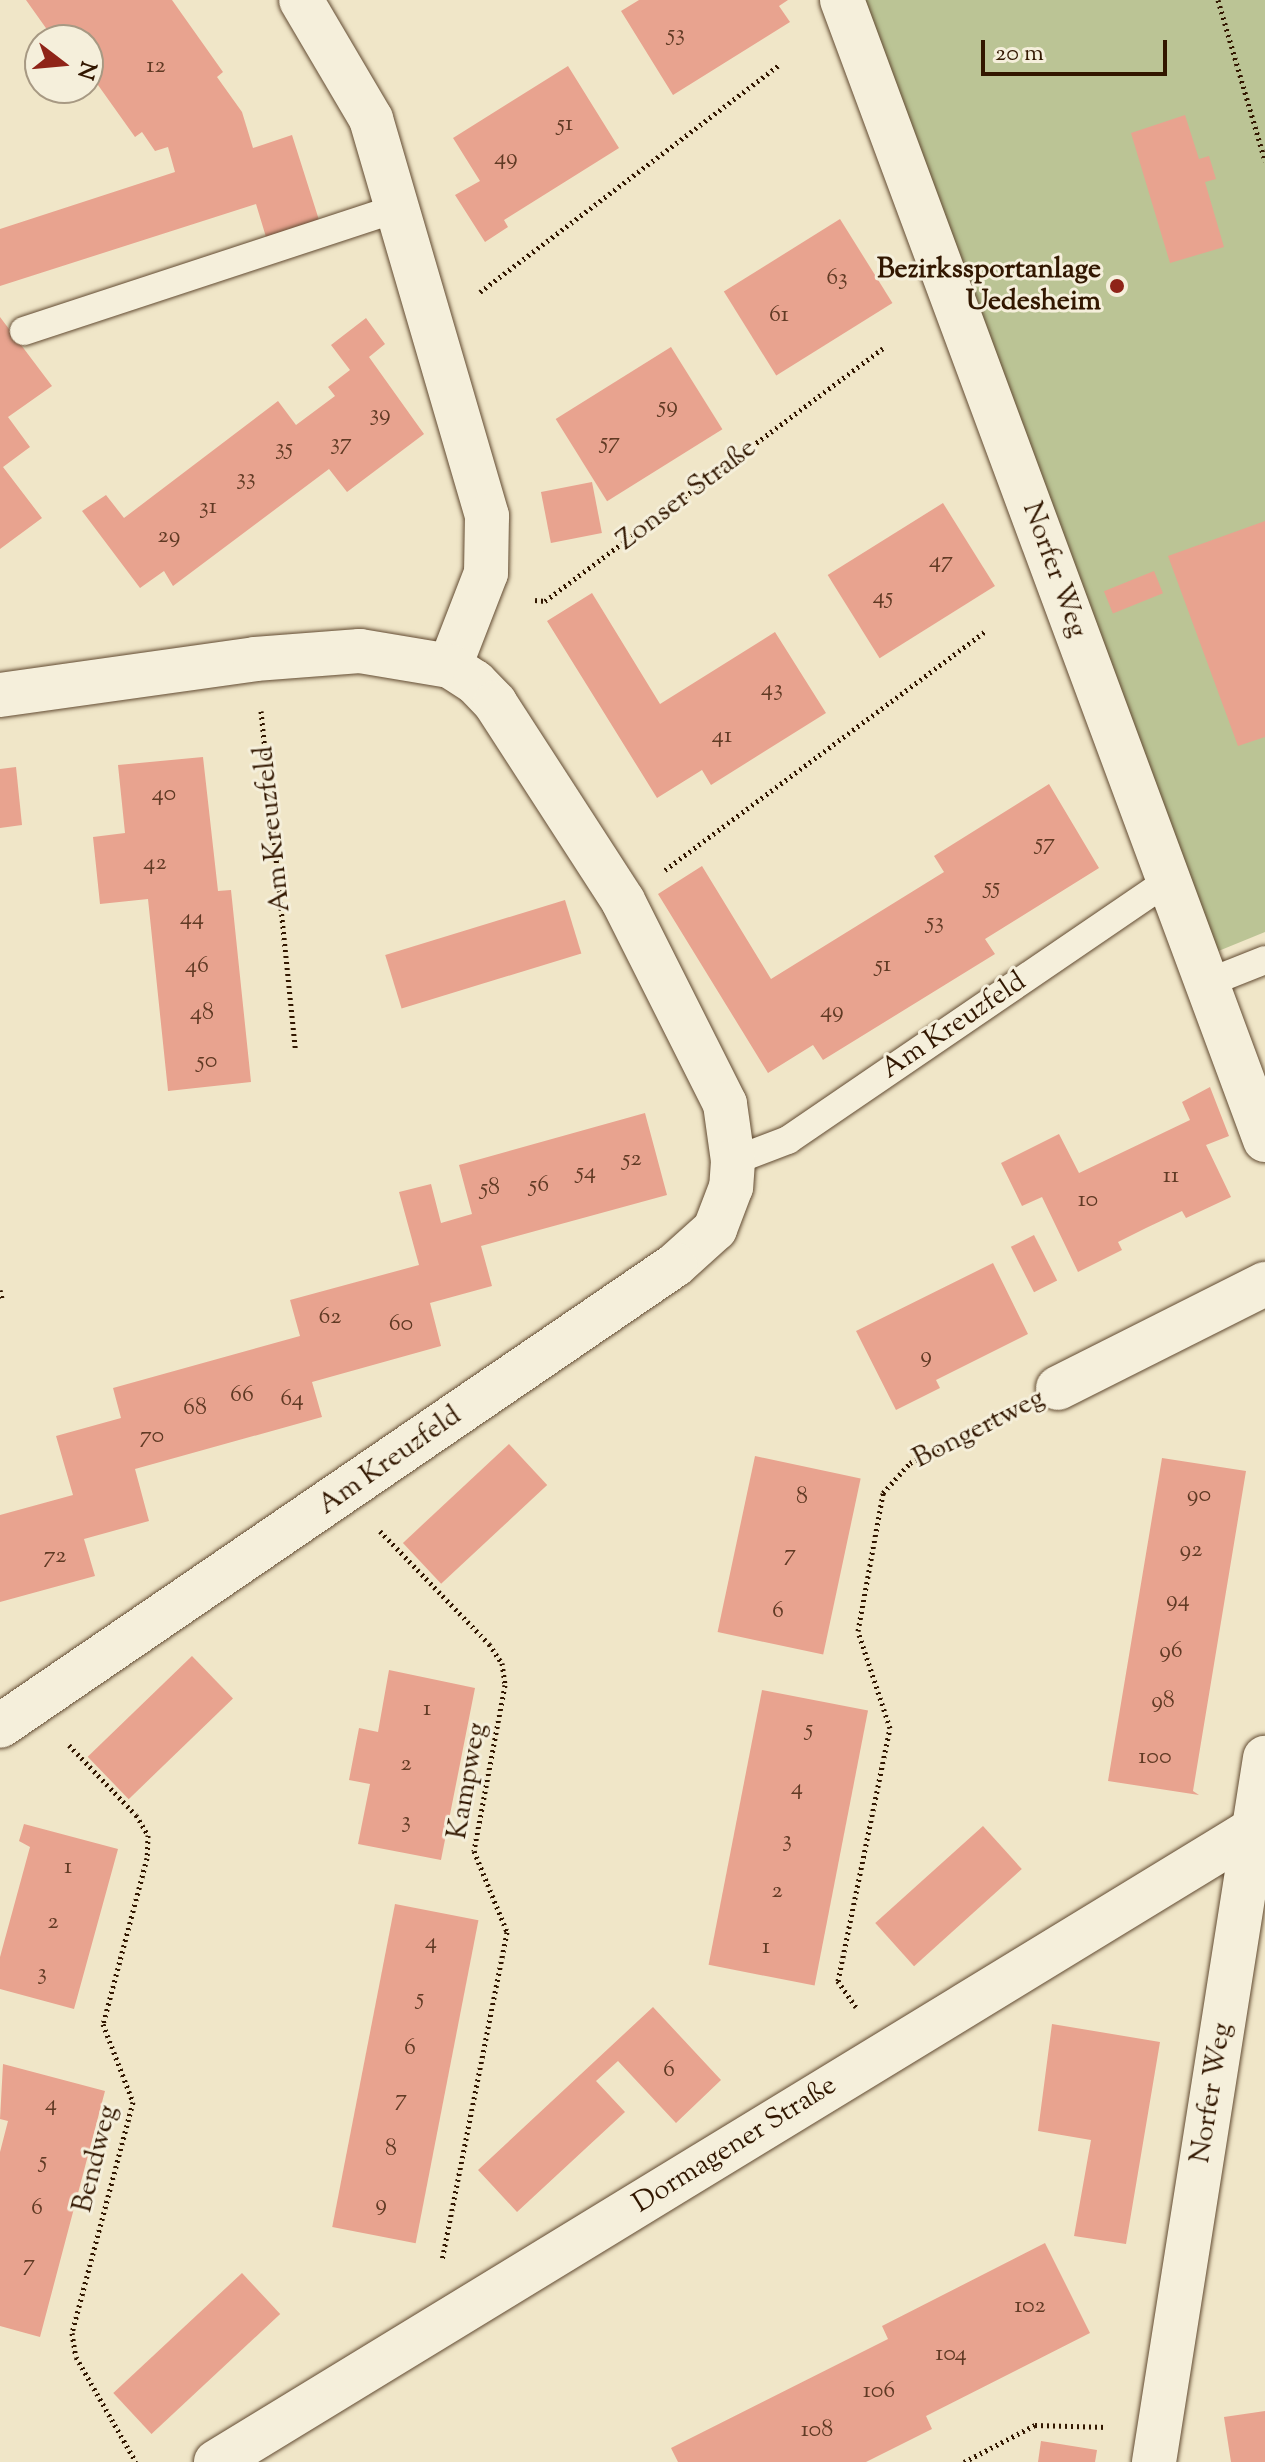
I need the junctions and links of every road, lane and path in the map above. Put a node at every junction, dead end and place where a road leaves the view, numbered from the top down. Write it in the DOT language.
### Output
graph roads {
  1 [pos="301,0"];
  2 [pos="842,0"];
  3 [pos="1218,0"];
  4 [pos="779,65"];
  5 [pos="1265,161"];
  6 [pos="399,208"];
  7 [pos="435,327"];
  8 [pos="24,331"];
  9 [pos="883,348"];
  10 [pos="478,596"];
  11 [pos="986,631"];
  12 [pos="255,659"];
  13 [pos="450,666"];
  14 [pos="0,695"];
  15 [pos="1169,880"];
  16 [pos="623,901"];
  17 [pos="1265,960"];
  18 [pos="1207,983"];
  19 [pos="295,1048"];
  20 [pos="1265,1140"];
  21 [pos="733,1161"];
  22 [pos="1265,1284"];
  23 [pos="0,1290"];
  24 [pos="2,1298"];
  25 [pos="1058,1388"];
  26 [pos="347,1490"];
  27 [pos="37,1704"];
  28 [pos="0,1726"];
  29 [pos="1265,1758"];
  30 [pos="1254,1829"];
  31 [pos="886,2053"];
  32 [pos="475,2306"];
  33 [pos="1157,2445"];
  34 [pos="219,2461"];
  35 [pos="136,2462"];
  36 [pos="964,2462"];
  1 -- 6 [label="street"];
  2 -- 15 [label="street, Norfer Weg"];
  3 -- 5 [label="path"];
  4 -- 7 [label="path"];
  6 -- 7 [label="street"];
  6 -- 8 [label="lane"];
  7 -- 10 [label="street"];
  9 -- 10 [label="path, Zonser Straße"];
  10 -- 13 [label="street"];
  11 -- 16 [label="path"];
  12 -- 13 [label="street, Am Kreuzfeld"];
  12 -- 14 [label="street, Am Kreuzfeld"];
  12 -- 19 [label="path, Am Kreuzfeld"];
  13 -- 16 [label="street, Am Kreuzfeld"];
  15 -- 18 [label="street, Norfer Weg"];
  15 -- 21 [label="lane, Am Kreuzfeld"];
  16 -- 21 [label="street, Am Kreuzfeld"];
  17 -- 18 [label="lane"];
  18 -- 20 [label="street, Norfer Weg"];
  21 -- 26 [label="street, Am Kreuzfeld"];
  22 -- 25 [label="street, Bongertweg"];
  23 -- 24 [label="path"];
  25 -- 31 [label="path, Bongertweg"];
  26 -- 27 [label="street, Am Kreuzfeld"];
  26 -- 32 [label="path, Kampweg"];
  27 -- 28 [label="street, Am Kreuzfeld"];
  27 -- 35 [label="path, Bendweg"];
  29 -- 30 [label="street, Norfer Weg"];
  30 -- 31 [label="street, Dormagener Straße"];
  30 -- 33 [label="street, Norfer Weg"];
  31 -- 32 [label="street, Dormagener Straße"];
  32 -- 34 [label="street, Dormagener Straße"];
  33 -- 36 [label="path"];
}
